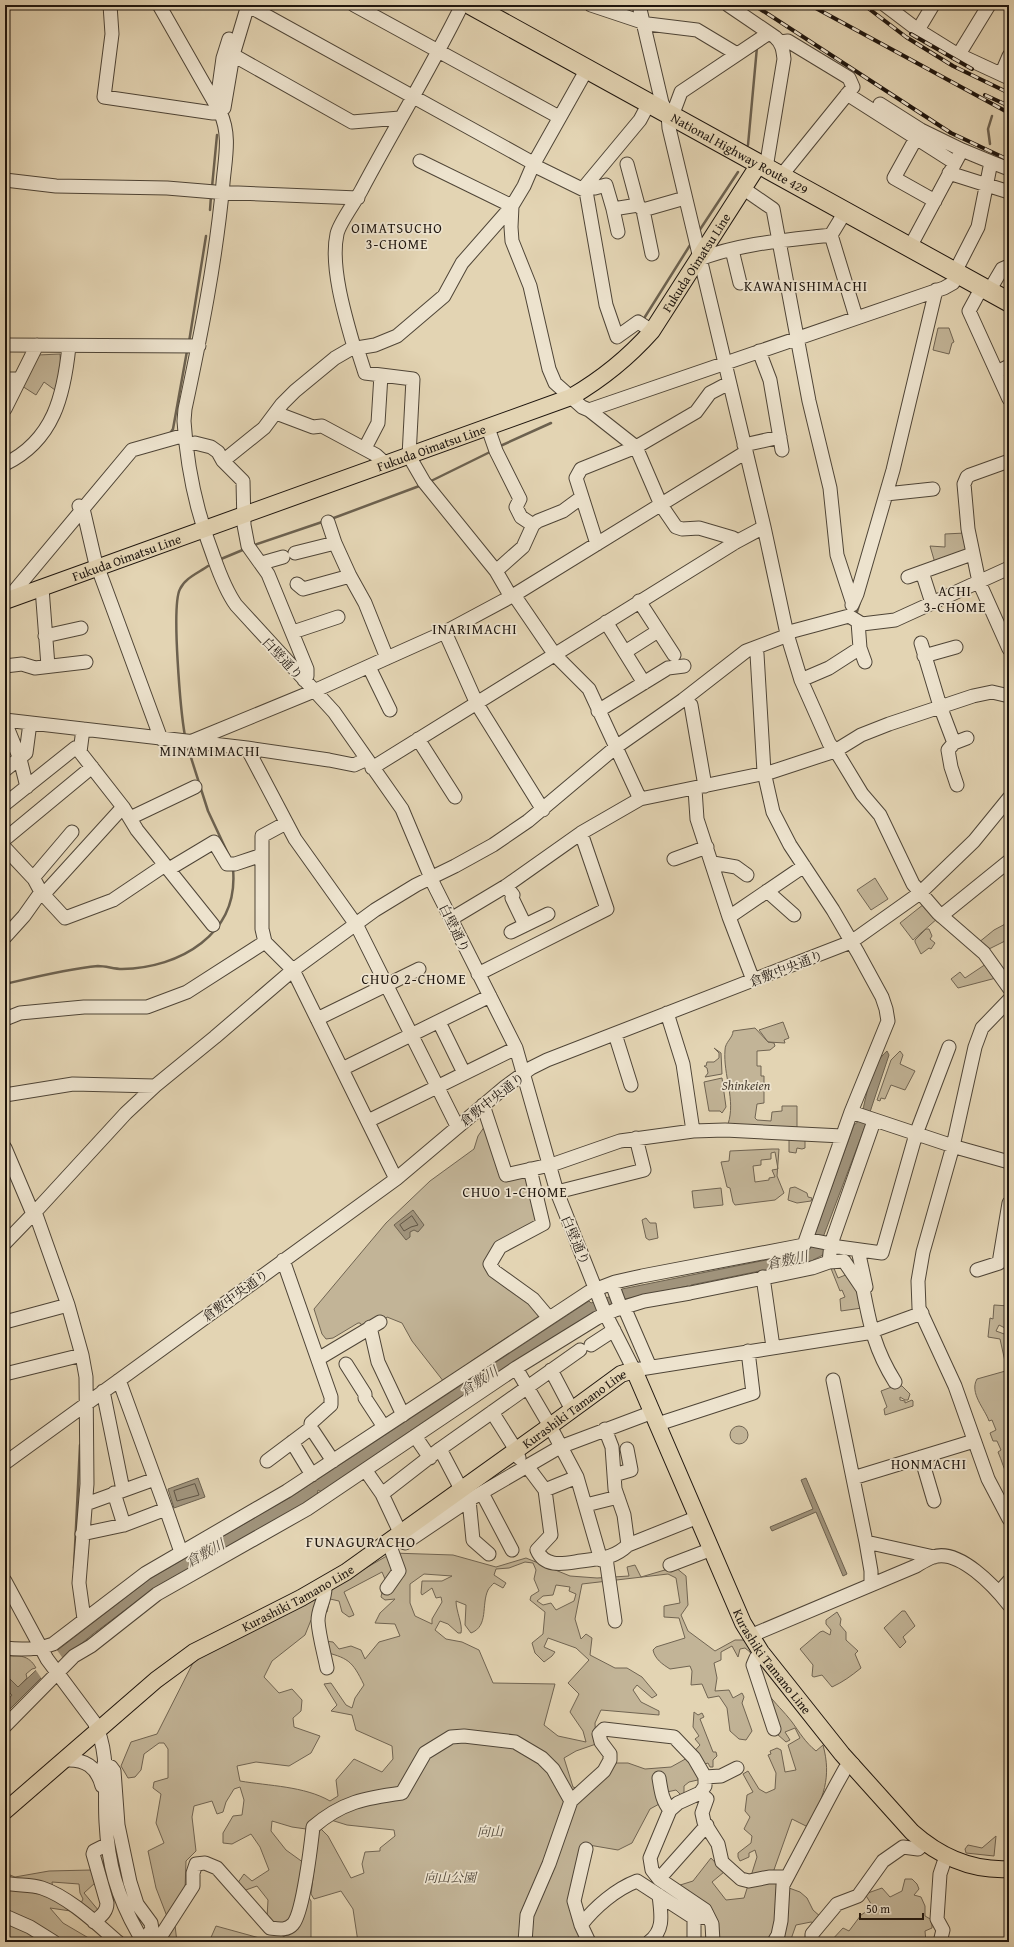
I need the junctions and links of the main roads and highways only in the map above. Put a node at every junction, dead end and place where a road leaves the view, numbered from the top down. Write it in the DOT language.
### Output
graph roads {
  1 [pos="471,5"];
  2 [pos="769,169"];
  3 [pos="1009,302"];
  4 [pos="6,601"];
  5 [pos="5,1811"];
  6 [pos="1009,1869"];
  1 -- 2 [label="highway, National Highway Route 429"];
  2 -- 3 [label="highway, National Highway Route 429"];
  2 -- 4 [label="main road, Fukuda Oimatsu Line"];
  5 -- 6 [label="main road, Kurashiki Tamano Line"];
}
